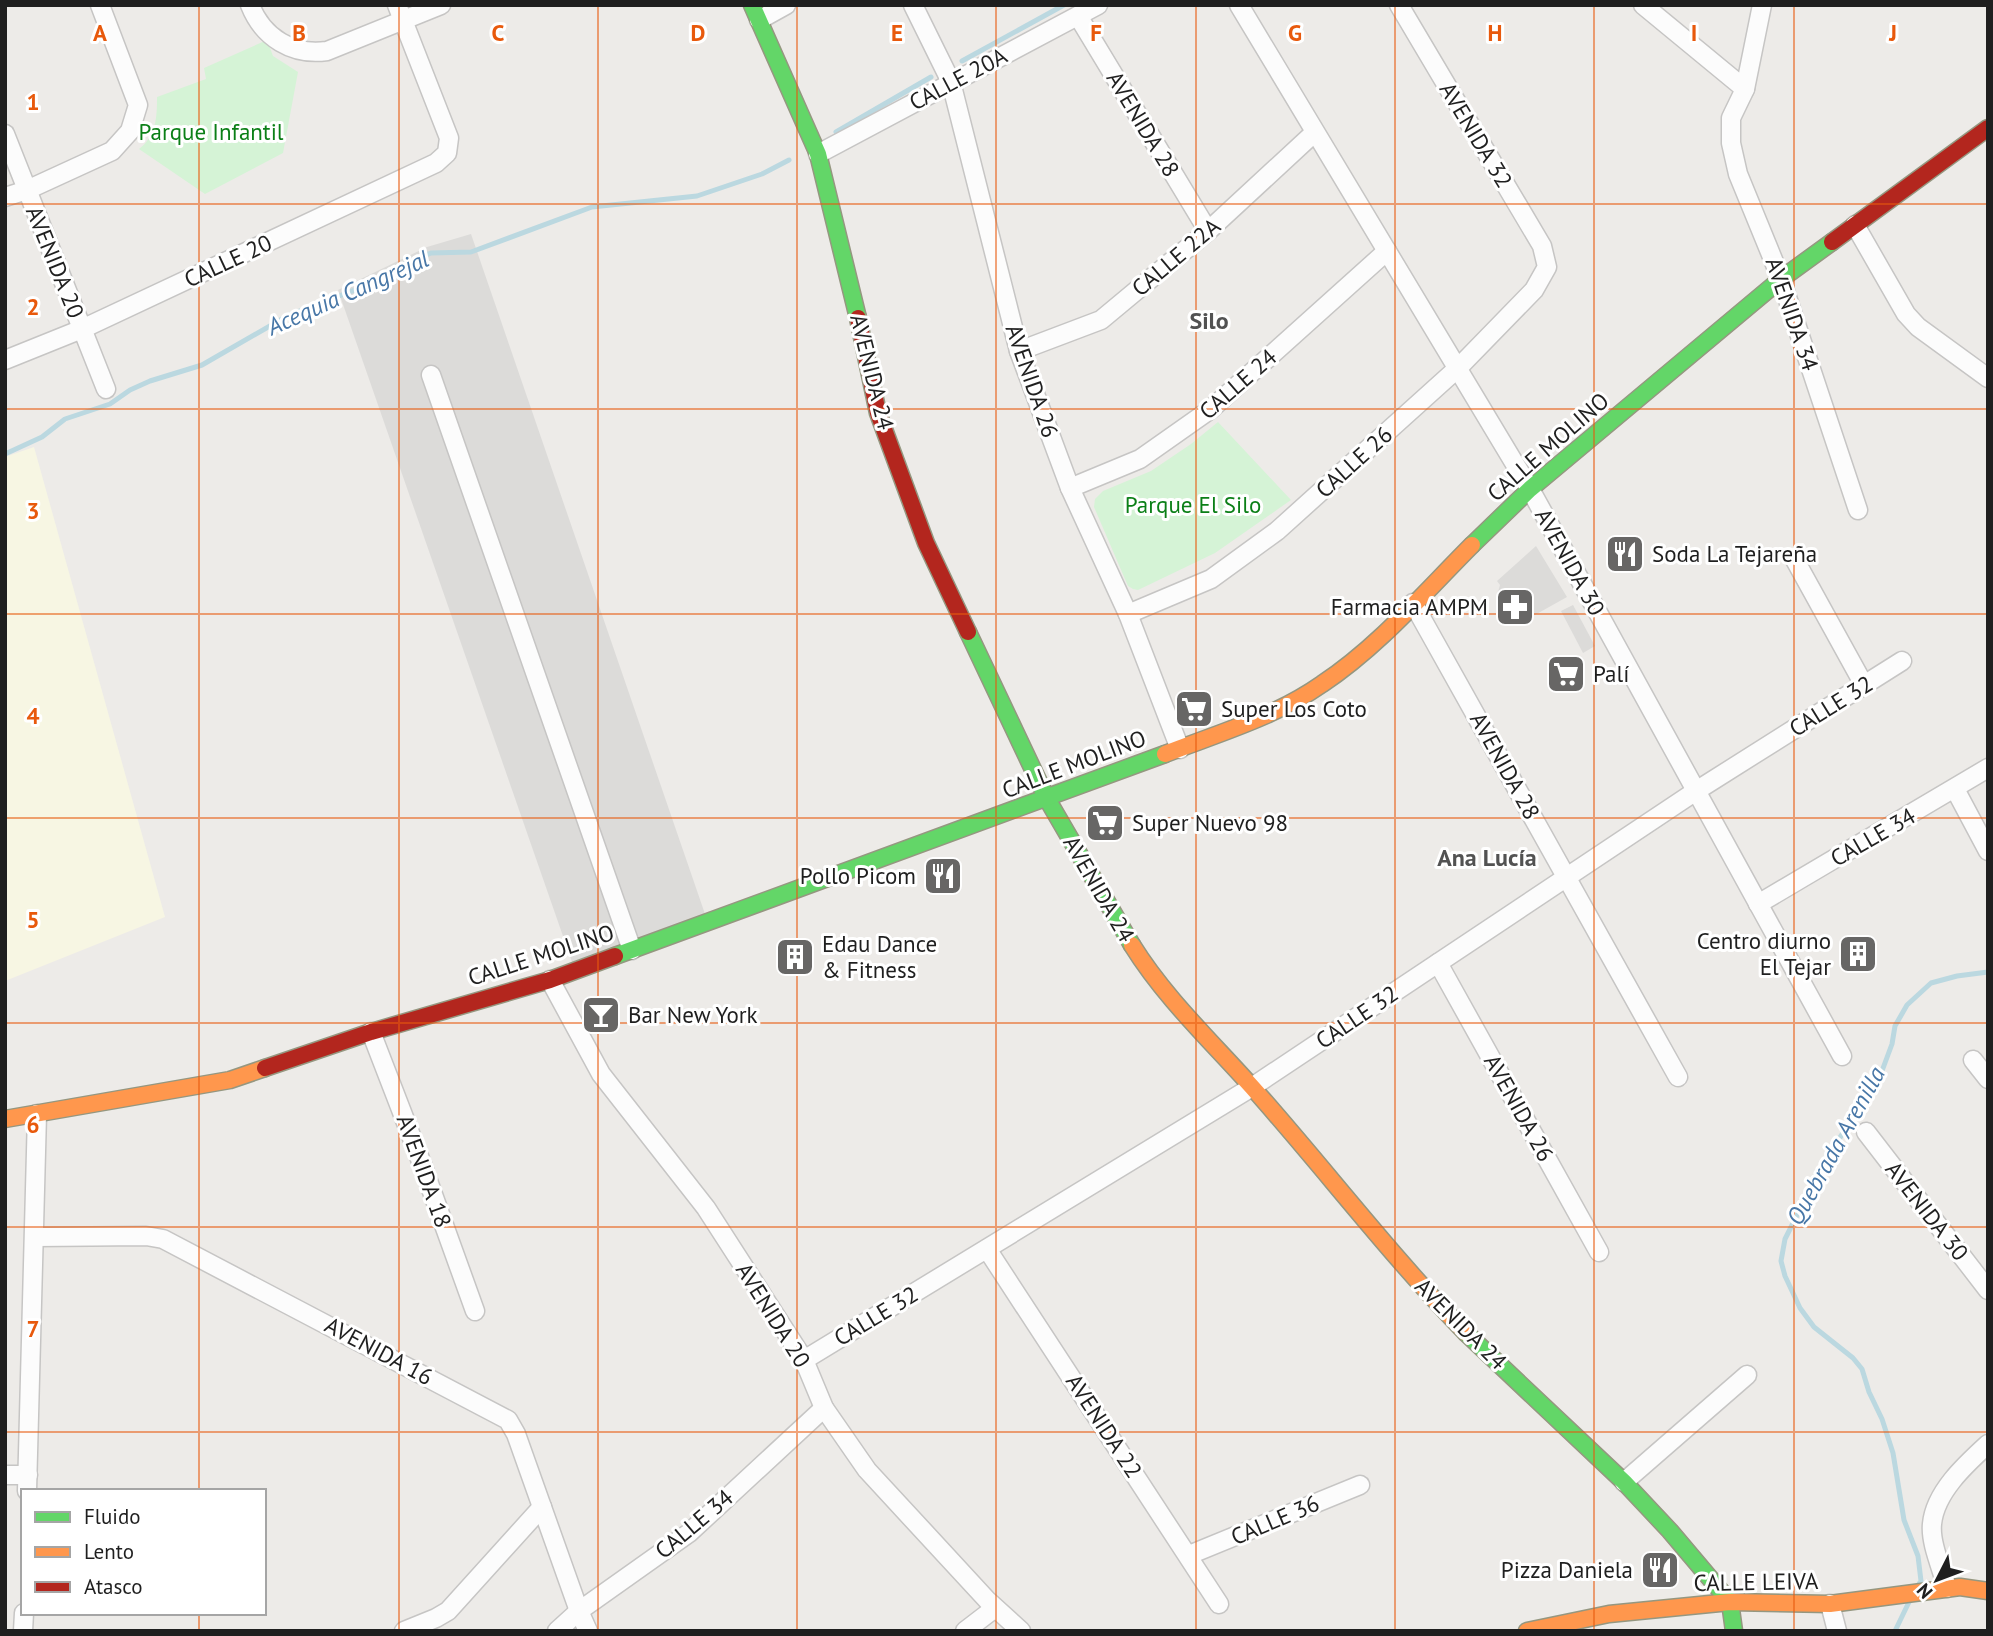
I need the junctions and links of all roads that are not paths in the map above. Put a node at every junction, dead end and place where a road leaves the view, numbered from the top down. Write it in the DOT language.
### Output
graph roads {
  1 [pos="100,5"];
  2 [pos="250,5"];
  3 [pos="441,5"];
  4 [pos="786,5"];
  5 [pos="913,5"];
  6 [pos="1098,5"];
  7 [pos="1239,5"];
  8 [pos="1399,5"];
  9 [pos="1643,5"];
  10 [pos="1762,5"];
  11 [pos="400,13"];
  12 [pos="756,13"];
  13 [pos="1078,16"];
  14 [pos="951,82"];
  15 [pos="1745,89"];
  16 [pos="1988,128"];
  17 [pos="1314,132"];
  18 [pos="5,134"];
  19 [pos="818,154"];
  20 [pos="27,190"];
  21 [pos="5,197"];
  22 [pos="1855,225"];
  23 [pos="1208,231"];
  24 [pos="1387,251"];
  25 [pos="1547,267"];
  26 [pos="1781,279"];
  27 [pos="82,329"];
  28 [pos="1019,351"];
  29 [pos="5,360"];
  30 [pos="1459,367"];
  31 [pos="431,375"];
  32 [pos="1988,378"];
  33 [pos="106,389"];
  34 [pos="1070,488"];
  35 [pos="1530,489"];
  36 [pos="1858,510"];
  37 [pos="1795,560"];
  38 [pos="1413,603"];
  39 [pos="1128,614"];
  40 [pos="1902,661"];
  41 [pos="1864,685"];
  42 [pos="1180,749"];
  43 [pos="1988,768"];
  44 [pos="1955,789"];
  45 [pos="1696,791"];
  46 [pos="1046,797"];
  47 [pos="1988,851"];
  48 [pos="1567,877"];
  49 [pos="1758,904"];
  50 [pos="632,950"];
  51 [pos="1438,963"];
  52 [pos="550,980"];
  53 [pos="370,1032"];
  54 [pos="1842,1056"];
  55 [pos="1973,1060"];
  56 [pos="1678,1077"];
  57 [pos="1988,1079"];
  58 [pos="1252,1087"];
  59 [pos="37,1114"];
  60 [pos="5,1119"];
  61 [pos="1866,1132"];
  62 [pos="35,1237"];
  63 [pos="987,1249"];
  64 [pos="1599,1252"];
  65 [pos="1988,1290"];
  66 [pos="475,1311"];
  67 [pos="804,1360"];
  68 [pos="1747,1375"];
  69 [pos="824,1408"];
  70 [pos="1988,1444"];
  71 [pos="5,1475"];
  72 [pos="1624,1482"];
  73 [pos="28,1483"];
  74 [pos="1360,1485"];
  75 [pos="542,1507"];
  76 [pos="1189,1555"];
  77 [pos="1947,1588"];
  78 [pos="1988,1591"];
  79 [pos="1730,1602"];
  80 [pos="1219,1604"];
  81 [pos="1830,1604"];
  82 [pos="995,1608"];
  83 [pos="579,1611"];
  84 [pos="404,1631"];
  85 [pos="557,1631"];
  86 [pos="588,1631"];
  87 [pos="965,1631"];
  88 [pos="1021,1631"];
  89 [pos="1527,1631"];
  90 [pos="1734,1631"];
  91 [pos="1837,1631"];
  1 -- 20 [label="street"];
  2 -- 11 [label="street"];
  3 -- 11 [label="street"];
  4 -- 12 [label="street"];
  5 -- 14 [label="street, AVENIDA 26"];
  6 -- 13 [label="street, CALLE 20A"];
  7 -- 17 [label="street, AVENIDA 30"];
  8 -- 25 [label="street, AVENIDA 32"];
  9 -- 15 [label="street"];
  10 -- 15 [label="street"];
  11 -- 27 [label="street, CALLE 20"];
  12 -- 19 [label="main road, AVENIDA 24"];
  13 -- 14 [label="street, CALLE 20A"];
  13 -- 23 [label="street, AVENIDA 28"];
  14 -- 19 [label="street, CALLE 20A"];
  14 -- 28 [label="street, AVENIDA 26"];
  15 -- 26 [label="street, AVENIDA 34"];
  16 -- 22 [label="main road, CALLE MOLINO"];
  17 -- 23 [label="street, CALLE 22A"];
  17 -- 24 [label="street, AVENIDA 30"];
  18 -- 20 [label="street, AVENIDA 20"];
  19 -- 46 [label="main road, AVENIDA 24"];
  20 -- 21 [label="street"];
  20 -- 27 [label="street, AVENIDA 20"];
  22 -- 26 [label="main road, CALLE MOLINO"];
  22 -- 32 [label="street"];
  23 -- 28 [label="street, CALLE 22A"];
  24 -- 30 [label="street, AVENIDA 30"];
  24 -- 34 [label="street, CALLE 24"];
  25 -- 30 [label="street, CALLE 26"];
  26 -- 35 [label="main road, CALLE MOLINO"];
  26 -- 36 [label="street, AVENIDA 34"];
  27 -- 29 [label="street, CALLE 20"];
  27 -- 33 [label="street, AVENIDA 20"];
  28 -- 34 [label="street, AVENIDA 26"];
  30 -- 35 [label="street, AVENIDA 30"];
  30 -- 39 [label="street, CALLE 26"];
  31 -- 50 [label="street"];
  34 -- 39 [label="street, AVENIDA 26"];
  35 -- 38 [label="main road, CALLE MOLINO"];
  35 -- 45 [label="street, AVENIDA 30"];
  37 -- 41 [label="street"];
  38 -- 42 [label="main road, CALLE MOLINO"];
  38 -- 48 [label="street, AVENIDA 28"];
  39 -- 42 [label="street, AVENIDA 26"];
  40 -- 41 [label="street, CALLE 32"];
  41 -- 45 [label="street, CALLE 32"];
  42 -- 46 [label="main road, CALLE MOLINO"];
  43 -- 44 [label="street, CALLE 34"];
  44 -- 47 [label="street"];
  44 -- 49 [label="street, CALLE 34"];
  45 -- 48 [label="street, CALLE 32"];
  45 -- 49 [label="street, AVENIDA 30"];
  46 -- 50 [label="main road, CALLE MOLINO"];
  46 -- 58 [label="main road, AVENIDA 24"];
  48 -- 51 [label="street, CALLE 32"];
  48 -- 56 [label="street, AVENIDA 28"];
  49 -- 54 [label="street, AVENIDA 30"];
  50 -- 52 [label="main road, CALLE MOLINO"];
  51 -- 58 [label="street, CALLE 32"];
  51 -- 64 [label="street, AVENIDA 26"];
  52 -- 53 [label="main road, CALLE MOLINO"];
  52 -- 67 [label="street, AVENIDA 20"];
  53 -- 59 [label="main road, CALLE MOLINO"];
  53 -- 66 [label="street, AVENIDA 18"];
  55 -- 57 [label="street"];
  58 -- 63 [label="street, CALLE 32"];
  58 -- 72 [label="main road, AVENIDA 24"];
  59 -- 60 [label="main road, CALLE MOLINO"];
  59 -- 62 [label="street"];
  61 -- 65 [label="street, AVENIDA 30"];
  62 -- 73 [label="street"];
  62 -- 75 [label="street, AVENIDA 16"];
  63 -- 67 [label="street, CALLE 32"];
  63 -- 76 [label="street, AVENIDA 22"];
  67 -- 69 [label="street, AVENIDA 20"];
  68 -- 72 [label="street"];
  69 -- 82 [label="street, AVENIDA 20"];
  69 -- 83 [label="street, CALLE 34"];
  70 -- 77 [label="street"];
  71 -- 73 [label="street"];
  72 -- 79 [label="main road, AVENIDA 24"];
  74 -- 76 [label="street, CALLE 36"];
  75 -- 83 [label="street, AVENIDA 16"];
  75 -- 84 [label="street"];
  76 -- 80 [label="street, AVENIDA 22"];
  77 -- 78 [label="main road, CALLE LEIVA"];
  77 -- 81 [label="main road, CALLE LEIVA"];
  79 -- 81 [label="main road, CALLE LEIVA"];
  79 -- 89 [label="main road, CALLE LEIVA"];
  79 -- 90 [label="main road"];
  81 -- 91 [label="street"];
  82 -- 87 [label="street"];
  82 -- 88 [label="street, AVENIDA 20"];
  83 -- 85 [label="street, CALLE 34"];
  83 -- 86 [label="street, AVENIDA 16"];
}
